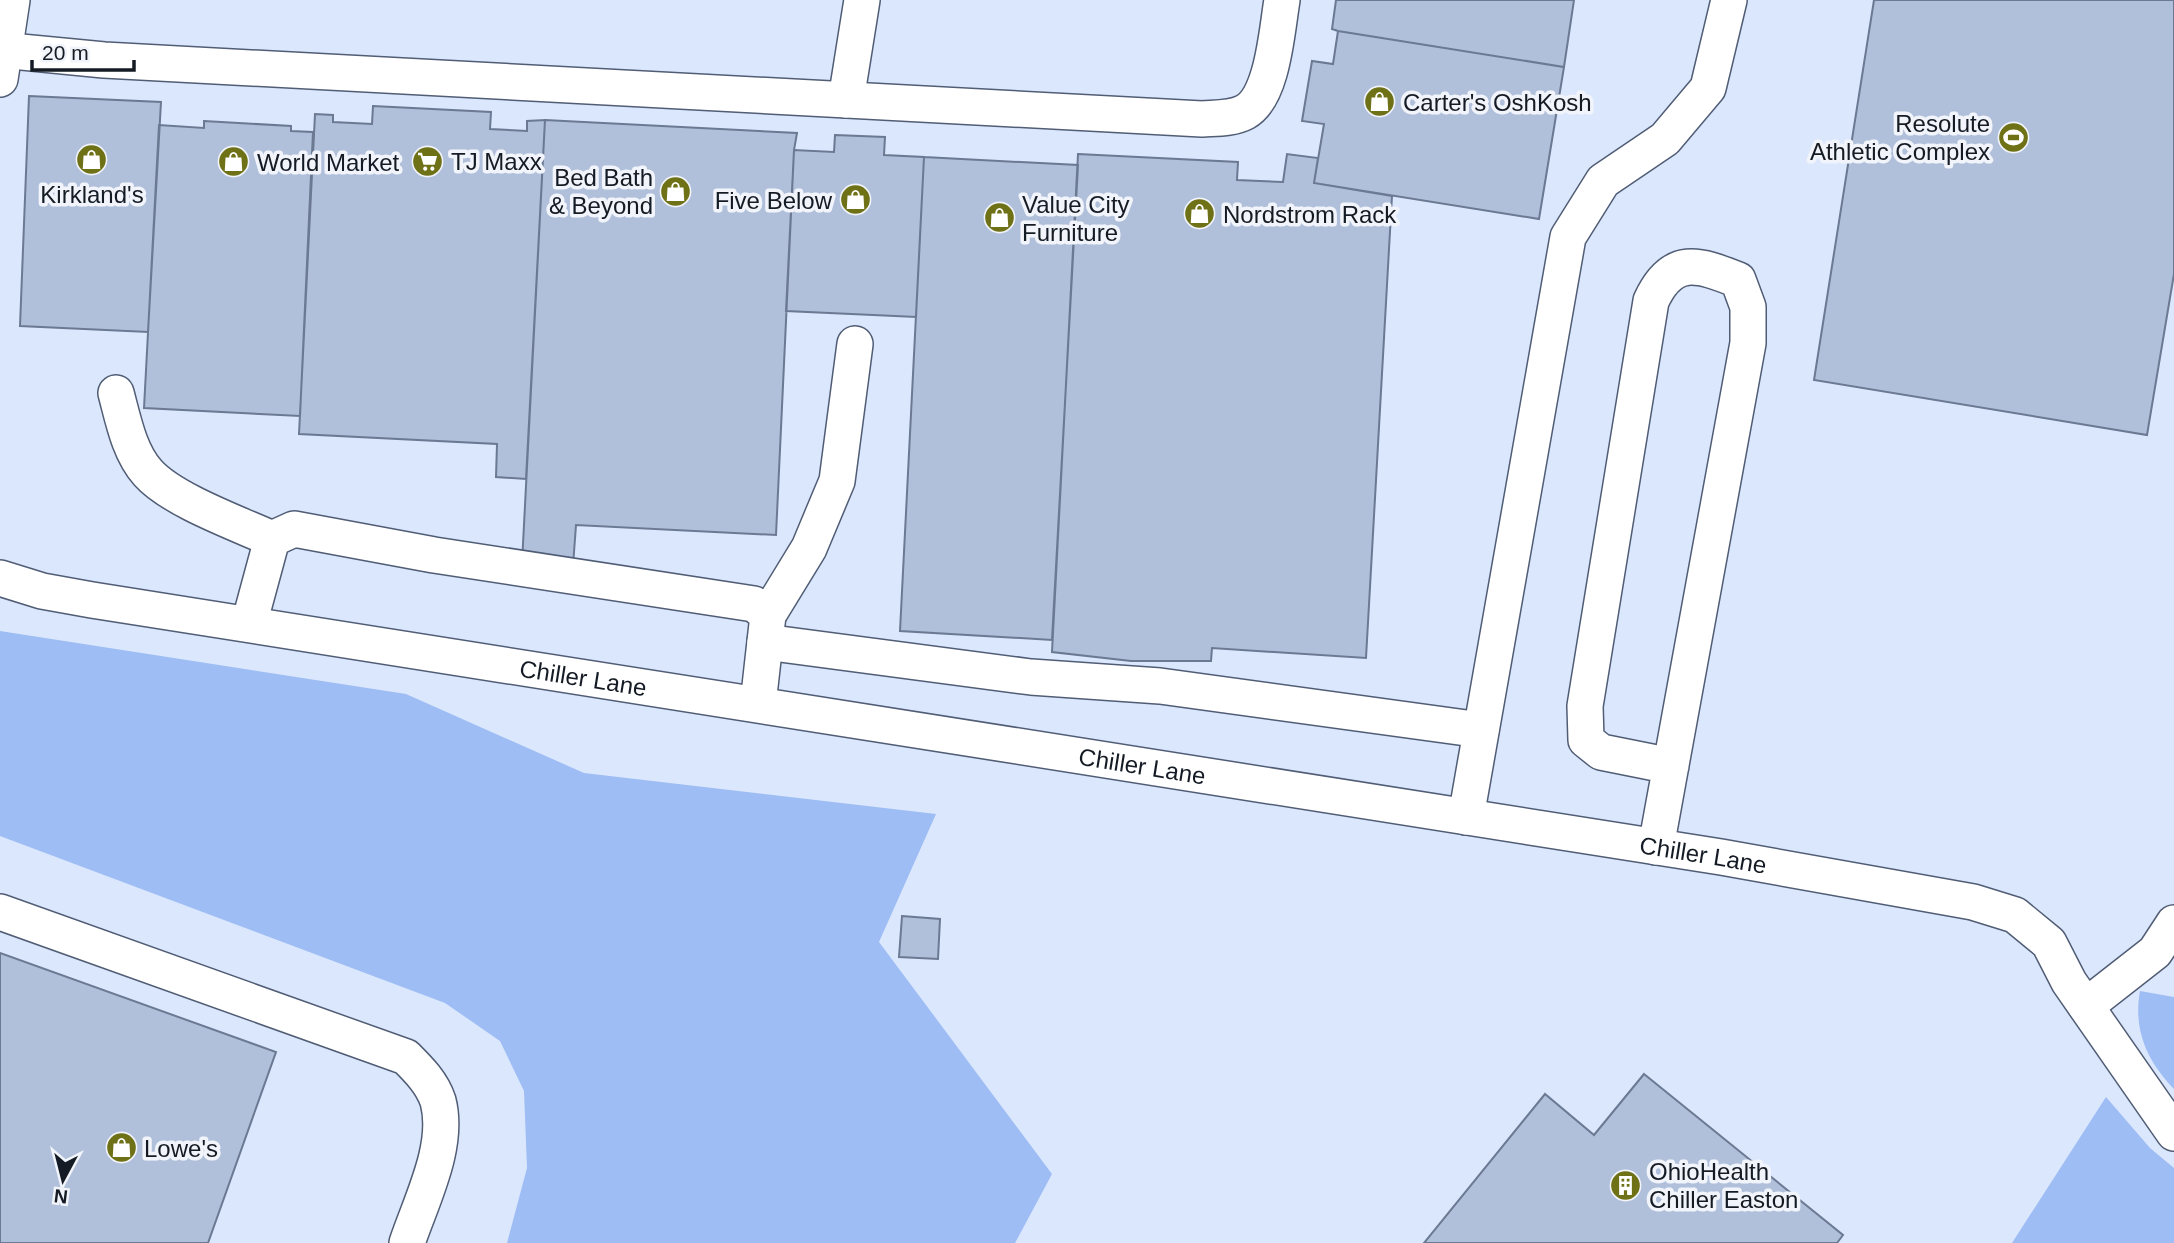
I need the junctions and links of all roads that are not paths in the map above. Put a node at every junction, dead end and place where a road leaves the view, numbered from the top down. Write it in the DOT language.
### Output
graph roads {
  1 [pos="12,0"];
  2 [pos="862,0"];
  3 [pos="1282,0"];
  4 [pos="1729,0"];
  5 [pos="1,60"];
  6 [pos="846,100"];
  7 [pos="855,344"];
  8 [pos="116,393"];
  9 [pos="272,540"];
  10 [pos="0,578"];
  11 [pos="249,624"];
  12 [pos="766,628"];
  13 [pos="758,704"];
  14 [pos="1481,730"];
  15 [pos="1671,766"];
  16 [pos="1466,817"];
  17 [pos="1657,847"];
  18 [pos="0,912"];
  19 [pos="2174,923"];
  20 [pos="2086,1006"];
  21 [pos="2174,1133"];
  22 [pos="407,1243"];
  1 -- 5 [label="street"];
  2 -- 6 [label="street"];
  3 -- 6 [label="street"];
  4 -- 14 [label="street"];
  5 -- 6 [label="street"];
  7 -- 12 [label="street"];
  8 -- 9 [label="street"];
  9 -- 11 [label="street"];
  9 -- 12 [label="street"];
  10 -- 11 [label="street, Chiller Lane"];
  11 -- 13 [label="street, Chiller Lane"];
  12 -- 13 [label="street"];
  12 -- 14 [label="street"];
  13 -- 16 [label="street, Chiller Lane"];
  14 -- 16 [label="street"];
  15 -- 15 [label="street"];
  15 -- 17 [label="street"];
  16 -- 17 [label="street, Chiller Lane"];
  17 -- 20 [label="street, Chiller Lane"];
  18 -- 22 [label="street"];
  19 -- 20 [label="street"];
  20 -- 21 [label="street, Chiller Lane"];
}
